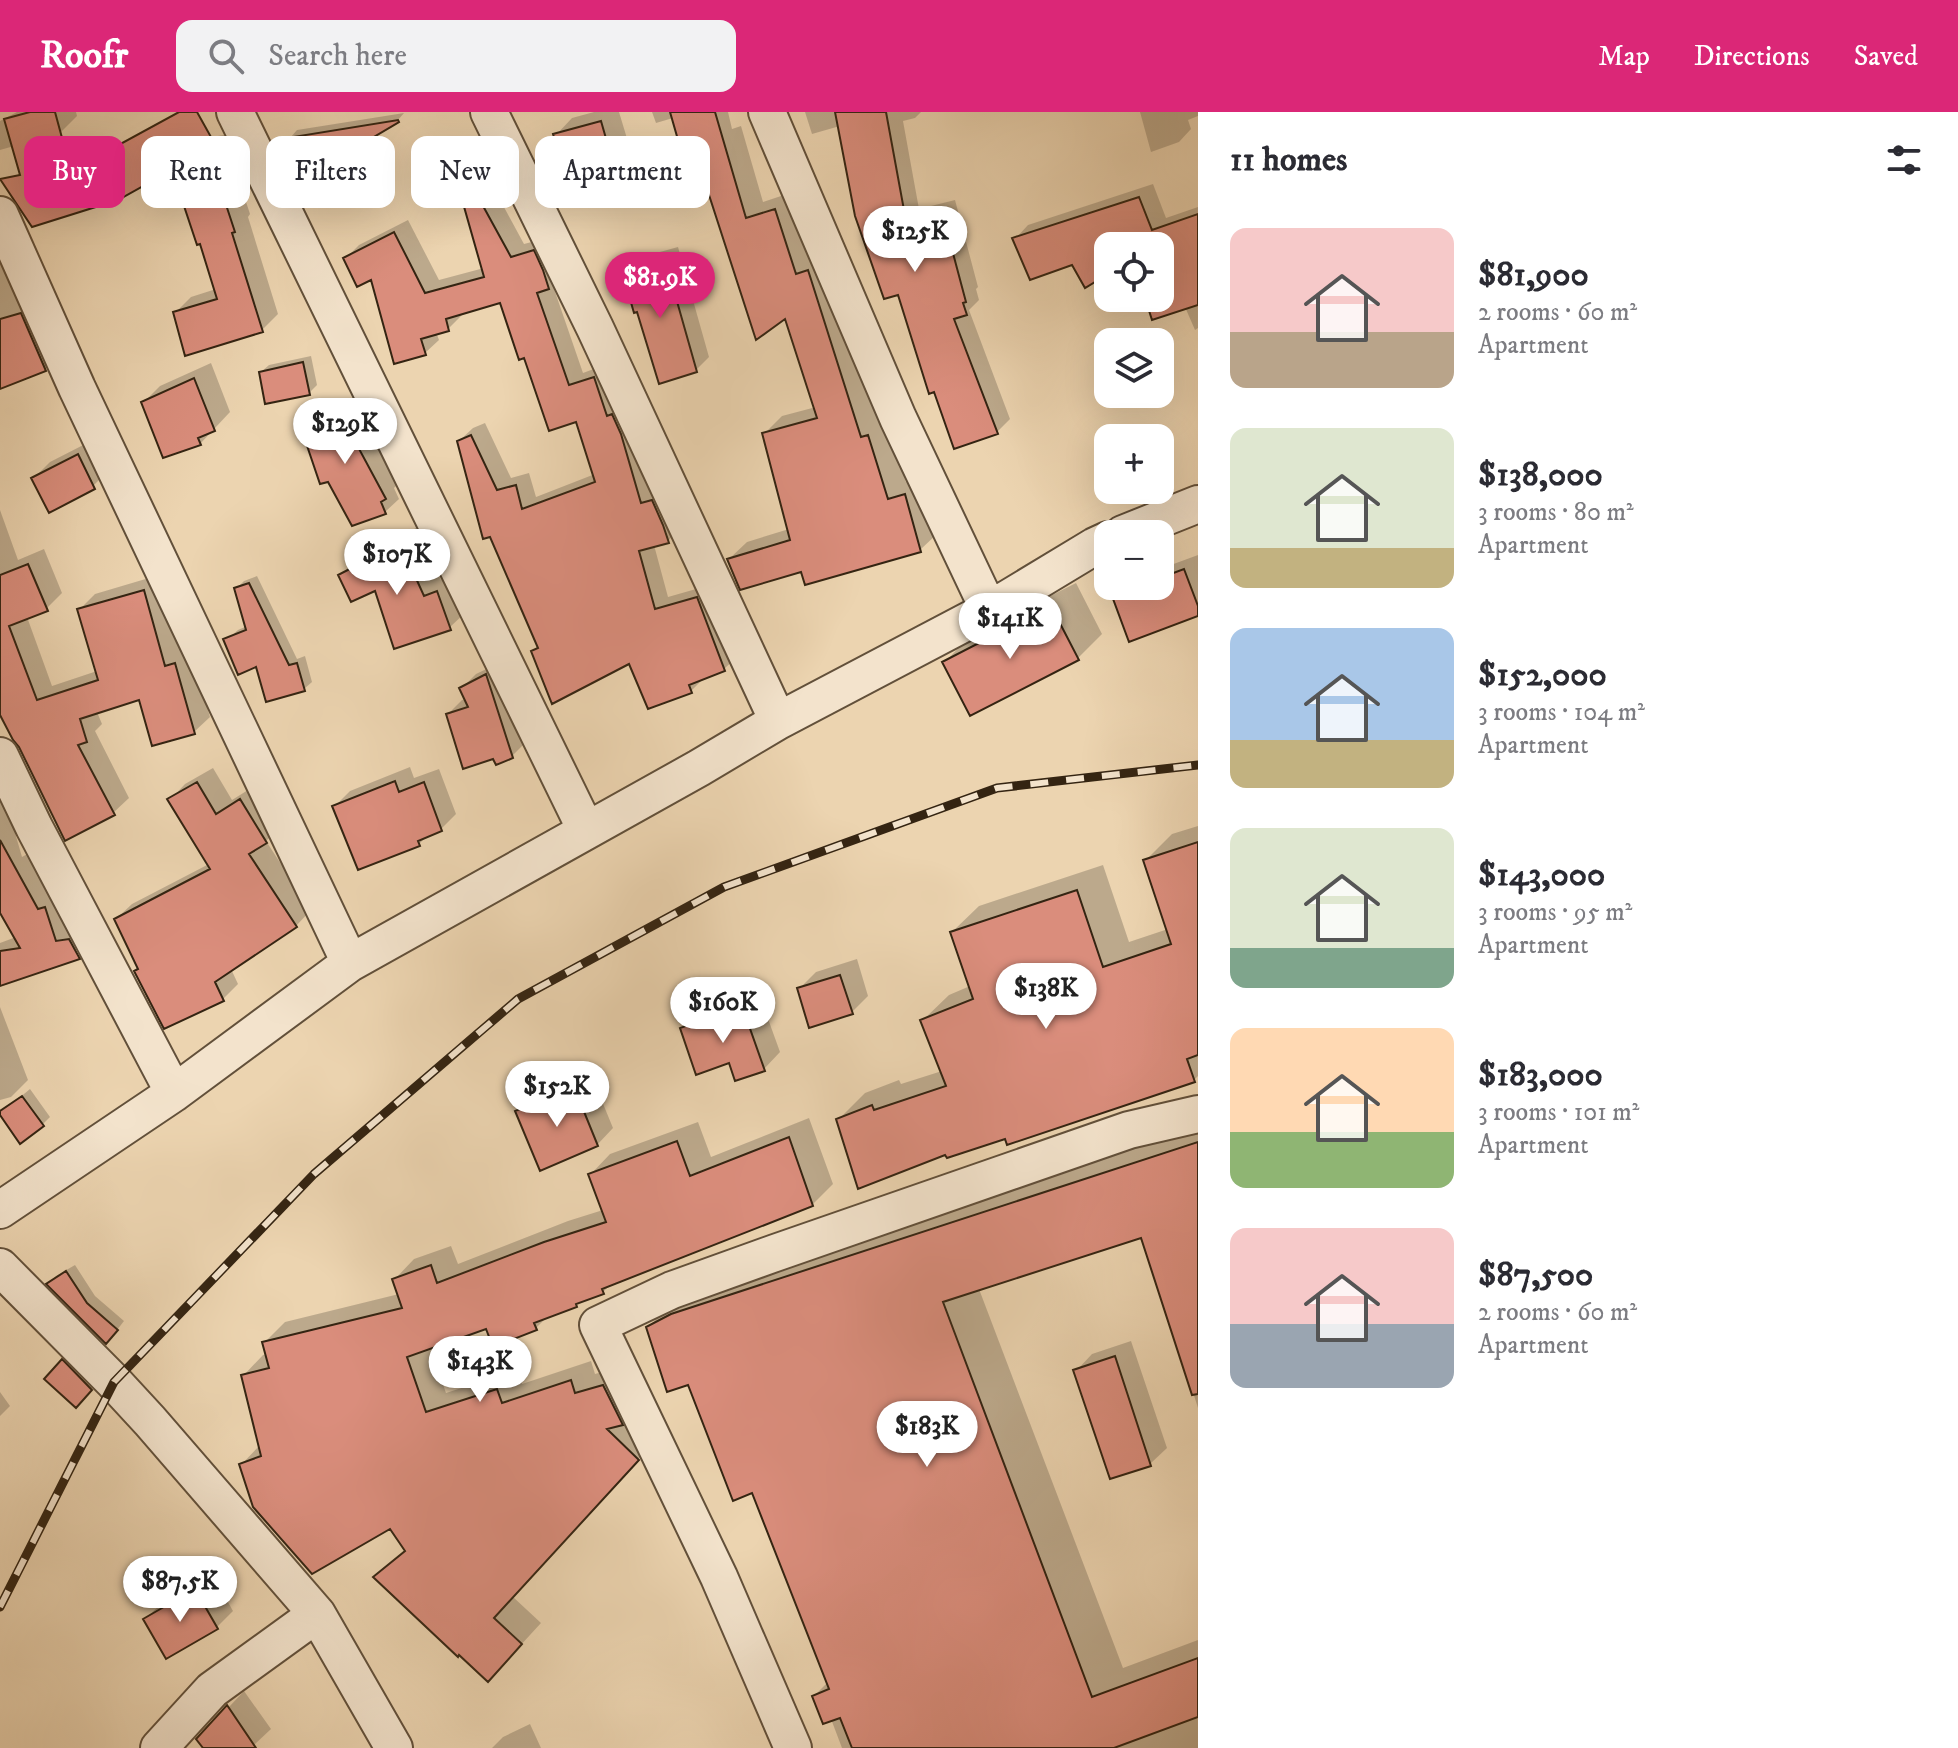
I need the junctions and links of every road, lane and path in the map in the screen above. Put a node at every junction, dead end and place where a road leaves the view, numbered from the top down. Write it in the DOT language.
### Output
graph roads {
  1 [pos="235,112"];
  2 [pos="489,112"];
  3 [pos="767,112"];
  4 [pos="0,215"];
  5 [pos="1198,504"];
  6 [pos="1158,520"];
  7 [pos="1094,547"];
  8 [pos="989,610"];
  9 [pos="778,721"];
  10 [pos="0,756"];
  11 [pos="586,830"];
  12 [pos="350,963"];
  13 [pos="174,1093"];
  14 [pos="1198,1114"];
  15 [pos="0,1210"];
  16 [pos="0,1267"];
  17 [pos="317,1614"];
  18 [pos="159,1748"];
  19 [pos="394,1748"];
  20 [pos="793,1748"];
  1 -- 11 [label="street"];
  2 -- 9 [label="street"];
  3 -- 8 [label="street"];
  4 -- 12 [label="street"];
  5 -- 6 [label="street"];
  7 -- 8 [label="street"];
  8 -- 9 [label="street"];
  9 -- 11 [label="street"];
  10 -- 13 [label="street"];
  11 -- 12 [label="street"];
  12 -- 13 [label="street"];
  13 -- 15 [label="street"];
  14 -- 20 [label="street"];
  16 -- 17 [label="street"];
  17 -- 18 [label="street"];
  17 -- 19 [label="street"];
}
